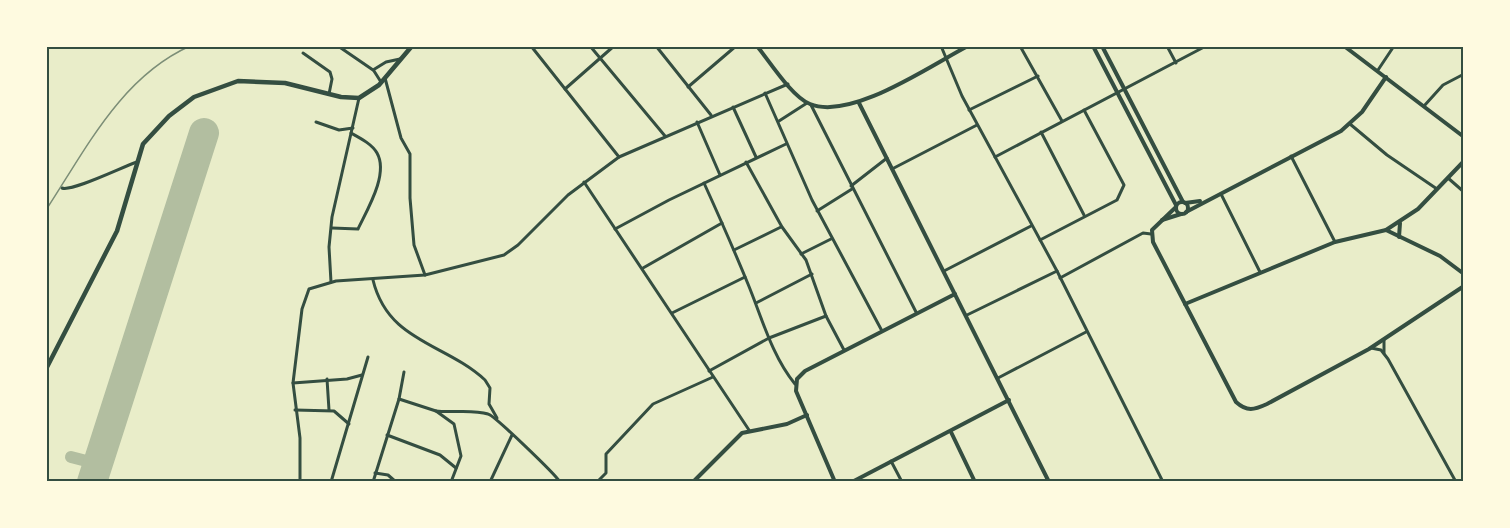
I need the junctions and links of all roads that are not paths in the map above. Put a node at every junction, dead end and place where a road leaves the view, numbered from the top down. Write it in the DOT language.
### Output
graph roads {
  1 [pos="168,46"];
  2 [pos="181,46"];
  3 [pos="338,46"];
  4 [pos="412,46"];
  5 [pos="531,46"];
  6 [pos="591,46"];
  7 [pos="614,46"];
  8 [pos="656,46"];
  9 [pos="664,46"];
  10 [pos="736,46"];
  11 [pos="757,46"];
  12 [pos="941,46"];
  13 [pos="968,46"];
  14 [pos="1020,46"];
  15 [pos="1093,46"];
  16 [pos="1102,46"];
  17 [pos="1167,46"];
  18 [pos="1206,46"];
  19 [pos="1344,46"];
  20 [pos="1394,46"];
  21 [pos="660,51"];
  22 [pos="303,53"];
  23 [pos="944,58"];
  24 [pos="402,59"];
  25 [pos="600,59"];
  26 [pos="1176,63"];
  27 [pos="373,70"];
  28 [pos="1378,70"];
  29 [pos="1464,74"];
  30 [pos="1038,76"];
  31 [pos="1386,77"];
  32 [pos="383,80"];
  33 [pos="788,84"];
  34 [pos="688,87"];
  35 [pos="566,89"];
  36 [pos="1124,89"];
  37 [pos="765,93"];
  38 [pos="1116,93"];
  39 [pos="329,94"];
  40 [pos="359,98"];
  41 [pos="859,103"];
  42 [pos="809,104"];
  43 [pos="1424,106"];
  44 [pos="733,107"];
  45 [pos="969,110"];
  46 [pos="1084,110"];
  47 [pos="712,116"];
  48 [pos="779,121"];
  49 [pos="1062,121"];
  50 [pos="316,122"];
  51 [pos="697,122"];
  52 [pos="977,124"];
  53 [pos="1350,124"];
  54 [pos="353,128"];
  55 [pos="1041,132"];
  56 [pos="351,133"];
  57 [pos="665,136"];
  58 [pos="1464,137"];
  59 [pos="786,144"];
  60 [pos="1291,156"];
  61 [pos="620,157"];
  62 [pos="756,157"];
  63 [pos="995,157"];
  64 [pos="887,158"];
  65 [pos="1464,161"];
  66 [pos="137,162"];
  67 [pos="746,162"];
  68 [pos="892,169"];
  69 [pos="720,175"];
  70 [pos="1448,178"];
  71 [pos="584,182"];
  72 [pos="704,183"];
  73 [pos="62,188"];
  74 [pos="852,188"];
  75 [pos="1438,190"];
  76 [pos="1464,192"];
  77 [pos="1221,193"];
  78 [pos="1170,195"];
  79 [pos="1204,201"];
  80 [pos="1184,203"];
  81 [pos="1176,206"];
  82 [pos="817,212"];
  83 [pos="1169,212"];
  84 [pos="1185,213"];
  85 [pos="1084,215"];
  86 [pos="1159,221"];
  87 [pos="1400,222"];
  88 [pos="723,223"];
  89 [pos="1031,226"];
  90 [pos="782,227"];
  91 [pos="332,228"];
  92 [pos="615,230"];
  93 [pos="1386,230"];
  94 [pos="1151,234"];
  95 [pos="1399,237"];
  96 [pos="831,239"];
  97 [pos="1040,240"];
  98 [pos="1335,242"];
  99 [pos="734,250"];
  100 [pos="801,254"];
  101 [pos="643,268"];
  102 [pos="944,271"];
  103 [pos="1057,271"];
  104 [pos="1260,272"];
  105 [pos="812,274"];
  106 [pos="1464,274"];
  107 [pos="425,275"];
  108 [pos="745,277"];
  109 [pos="1060,278"];
  110 [pos="373,280"];
  111 [pos="331,282"];
  112 [pos="1464,286"];
  113 [pos="955,294"];
  114 [pos="756,303"];
  115 [pos="1185,304"];
  116 [pos="916,312"];
  117 [pos="672,313"];
  118 [pos="967,315"];
  119 [pos="826,316"];
  120 [pos="882,331"];
  121 [pos="1086,332"];
  122 [pos="769,338"];
  123 [pos="1384,340"];
  124 [pos="1370,349"];
  125 [pos="844,350"];
  126 [pos="1384,353"];
  127 [pos="368,357"];
  128 [pos="46,369"];
  129 [pos="710,371"];
  130 [pos="405,372"];
  131 [pos="362,375"];
  132 [pos="713,377"];
  133 [pos="998,378"];
  134 [pos="327,379"];
  135 [pos="293,383"];
  136 [pos="795,384"];
  137 [pos="399,399"];
  138 [pos="1009,400"];
  139 [pos="295,410"];
  140 [pos="329,410"];
  141 [pos="436,411"];
  142 [pos="807,414"];
  143 [pos="497,418"];
  144 [pos="349,424"];
  145 [pos="749,430"];
  146 [pos="951,432"];
  147 [pos="387,435"];
  148 [pos="512,435"];
  149 [pos="891,461"];
  150 [pos="456,470"];
  151 [pos="375,473"];
  152 [pos="300,482"];
  153 [pos="331,482"];
  154 [pos="373,482"];
  155 [pos="396,482"];
  156 [pos="451,482"];
  157 [pos="490,482"];
  158 [pos="560,482"];
  159 [pos="597,482"];
  160 [pos="693,482"];
  161 [pos="835,482"];
  162 [pos="852,482"];
  163 [pos="902,482"];
  164 [pos="975,482"];
  165 [pos="1049,482"];
  166 [pos="1163,482"];
  167 [pos="1456,482"];
  1 -- 2 [label="street"];
  3 -- 27 [label="street"];
  4 -- 24 [label="main road"];
  5 -- 35 [label="street"];
  6 -- 25 [label="street"];
  7 -- 25 [label="street"];
  8 -- 21 [label="street"];
  9 -- 21 [label="street"];
  10 -- 34 [label="street"];
  11 -- 33 [label="street"];
  12 -- 23 [label="street"];
  13 -- 23 [label="street"];
  14 -- 30 [label="street"];
  15 -- 38 [label="street"];
  16 -- 36 [label="street"];
  17 -- 26 [label="street"];
  18 -- 26 [label="street"];
  19 -- 28 [label="street"];
  20 -- 28 [label="street"];
  21 -- 34 [label="street"];
  22 -- 39 [label="street"];
  23 -- 41 [label="street"];
  23 -- 45 [label="street"];
  24 -- 27 [label="street"];
  24 -- 32 [label="main road"];
  25 -- 35 [label="street"];
  25 -- 57 [label="street"];
  26 -- 36 [label="street"];
  27 -- 32 [label="street"];
  28 -- 31 [label="street"];
  29 -- 43 [label="street"];
  30 -- 45 [label="street"];
  30 -- 49 [label="street"];
  31 -- 43 [label="street"];
  31 -- 53 [label="street"];
  32 -- 40 [label="main road"];
  32 -- 107 [label="street"];
  33 -- 37 [label="street"];
  33 -- 42 [label="street"];
  34 -- 47 [label="street"];
  35 -- 61 [label="street"];
  36 -- 38 [label="street"];
  36 -- 80 [label="street"];
  37 -- 44 [label="street"];
  37 -- 48 [label="street"];
  38 -- 46 [label="street"];
  38 -- 78 [label="street"];
  39 -- 40 [label="main road"];
  39 -- 66 [label="main road"];
  40 -- 54 [label="street"];
  41 -- 42 [label="street"];
  41 -- 64 [label="street"];
  42 -- 48 [label="street"];
  42 -- 74 [label="street"];
  43 -- 58 [label="street"];
  44 -- 47 [label="street"];
  44 -- 62 [label="street"];
  45 -- 52 [label="street"];
  46 -- 49 [label="street"];
  46 -- 85 [label="street"];
  47 -- 51 [label="street"];
  48 -- 59 [label="street"];
  49 -- 55 [label="street"];
  50 -- 54 [label="street"];
  51 -- 57 [label="street"];
  51 -- 69 [label="street"];
  52 -- 63 [label="street"];
  52 -- 68 [label="street"];
  53 -- 60 [label="street"];
  53 -- 75 [label="street"];
  54 -- 56 [label="street"];
  55 -- 63 [label="street"];
  55 -- 85 [label="street"];
  56 -- 91 [label="street"];
  56 -- 91 [label="street"];
  57 -- 61 [label="street"];
  59 -- 62 [label="street"];
  59 -- 82 [label="street"];
  60 -- 77 [label="street"];
  60 -- 98 [label="street"];
  61 -- 71 [label="street"];
  62 -- 67 [label="street"];
  63 -- 89 [label="street"];
  64 -- 68 [label="street"];
  64 -- 74 [label="street"];
  65 -- 70 [label="street"];
  66 -- 73 [label="street"];
  66 -- 128 [label="main road"];
  67 -- 69 [label="street"];
  67 -- 90 [label="street"];
  68 -- 102 [label="street"];
  69 -- 72 [label="street"];
  70 -- 75 [label="street"];
  70 -- 76 [label="street"];
  71 -- 92 [label="street"];
  71 -- 107 [label="street"];
  72 -- 88 [label="street"];
  72 -- 92 [label="street"];
  74 -- 82 [label="street"];
  74 -- 116 [label="street"];
  75 -- 87 [label="street"];
  77 -- 79 [label="street"];
  77 -- 104 [label="street"];
  78 -- 81 [label="street"];
  78 -- 83 [label="street"];
  79 -- 80 [label="street"];
  79 -- 84 [label="street"];
  80 -- 81 [label="street"];
  80 -- 84 [label="street"];
  81 -- 83 [label="street"];
  81 -- 84 [label="street"];
  82 -- 96 [label="street"];
  83 -- 86 [label="street"];
  84 -- 86 [label="street"];
  85 -- 97 [label="street"];
  86 -- 94 [label="street"];
  87 -- 93 [label="street"];
  87 -- 95 [label="street"];
  88 -- 99 [label="street"];
  88 -- 101 [label="street"];
  89 -- 97 [label="street"];
  89 -- 102 [label="street"];
  90 -- 99 [label="street"];
  90 -- 100 [label="street"];
  91 -- 111 [label="street"];
  92 -- 101 [label="street"];
  93 -- 95 [label="street"];
  93 -- 98 [label="street"];
  94 -- 109 [label="street"];
  94 -- 115 [label="street"];
  95 -- 106 [label="street"];
  96 -- 100 [label="street"];
  96 -- 120 [label="street"];
  97 -- 103 [label="street"];
  98 -- 104 [label="street"];
  99 -- 108 [label="street"];
  100 -- 105 [label="street"];
  101 -- 117 [label="street"];
  102 -- 113 [label="street"];
  103 -- 109 [label="street"];
  103 -- 118 [label="street"];
  104 -- 115 [label="street"];
  105 -- 114 [label="street"];
  105 -- 119 [label="street"];
  107 -- 110 [label="street"];
  108 -- 114 [label="street"];
  108 -- 117 [label="street"];
  109 -- 121 [label="street"];
  110 -- 111 [label="street"];
  110 -- 143 [label="street"];
  111 -- 135 [label="street"];
  112 -- 123 [label="street"];
  113 -- 116 [label="street"];
  113 -- 118 [label="street"];
  114 -- 122 [label="street"];
  115 -- 124 [label="street"];
  116 -- 120 [label="street"];
  117 -- 129 [label="street"];
  118 -- 133 [label="street"];
  119 -- 122 [label="street"];
  119 -- 125 [label="street"];
  120 -- 125 [label="street"];
  121 -- 133 [label="street"];
  121 -- 166 [label="street"];
  122 -- 129 [label="street"];
  122 -- 136 [label="street"];
  123 -- 124 [label="street"];
  123 -- 126 [label="street"];
  124 -- 126 [label="street"];
  125 -- 136 [label="street"];
  126 -- 167 [label="street"];
  127 -- 131 [label="street"];
  129 -- 132 [label="street"];
  130 -- 137 [label="street"];
  131 -- 134 [label="street"];
  131 -- 144 [label="street"];
  132 -- 145 [label="street"];
  132 -- 159 [label="street"];
  133 -- 138 [label="street"];
  134 -- 135 [label="street"];
  134 -- 140 [label="street"];
  135 -- 139 [label="street"];
  136 -- 142 [label="street"];
  137 -- 141 [label="street"];
  137 -- 147 [label="street"];
  138 -- 146 [label="street"];
  138 -- 165 [label="street"];
  139 -- 140 [label="street"];
  139 -- 152 [label="street"];
  140 -- 144 [label="street"];
  141 -- 143 [label="street"];
  141 -- 150 [label="street"];
  142 -- 145 [label="street"];
  142 -- 161 [label="street"];
  143 -- 148 [label="street"];
  144 -- 153 [label="street"];
  145 -- 160 [label="street"];
  146 -- 149 [label="street"];
  146 -- 164 [label="street"];
  147 -- 150 [label="street"];
  147 -- 151 [label="street"];
  148 -- 157 [label="street"];
  148 -- 158 [label="street"];
  149 -- 162 [label="street"];
  149 -- 163 [label="street"];
  150 -- 156 [label="street"];
  151 -- 154 [label="street"];
  151 -- 155 [label="street"];
}
